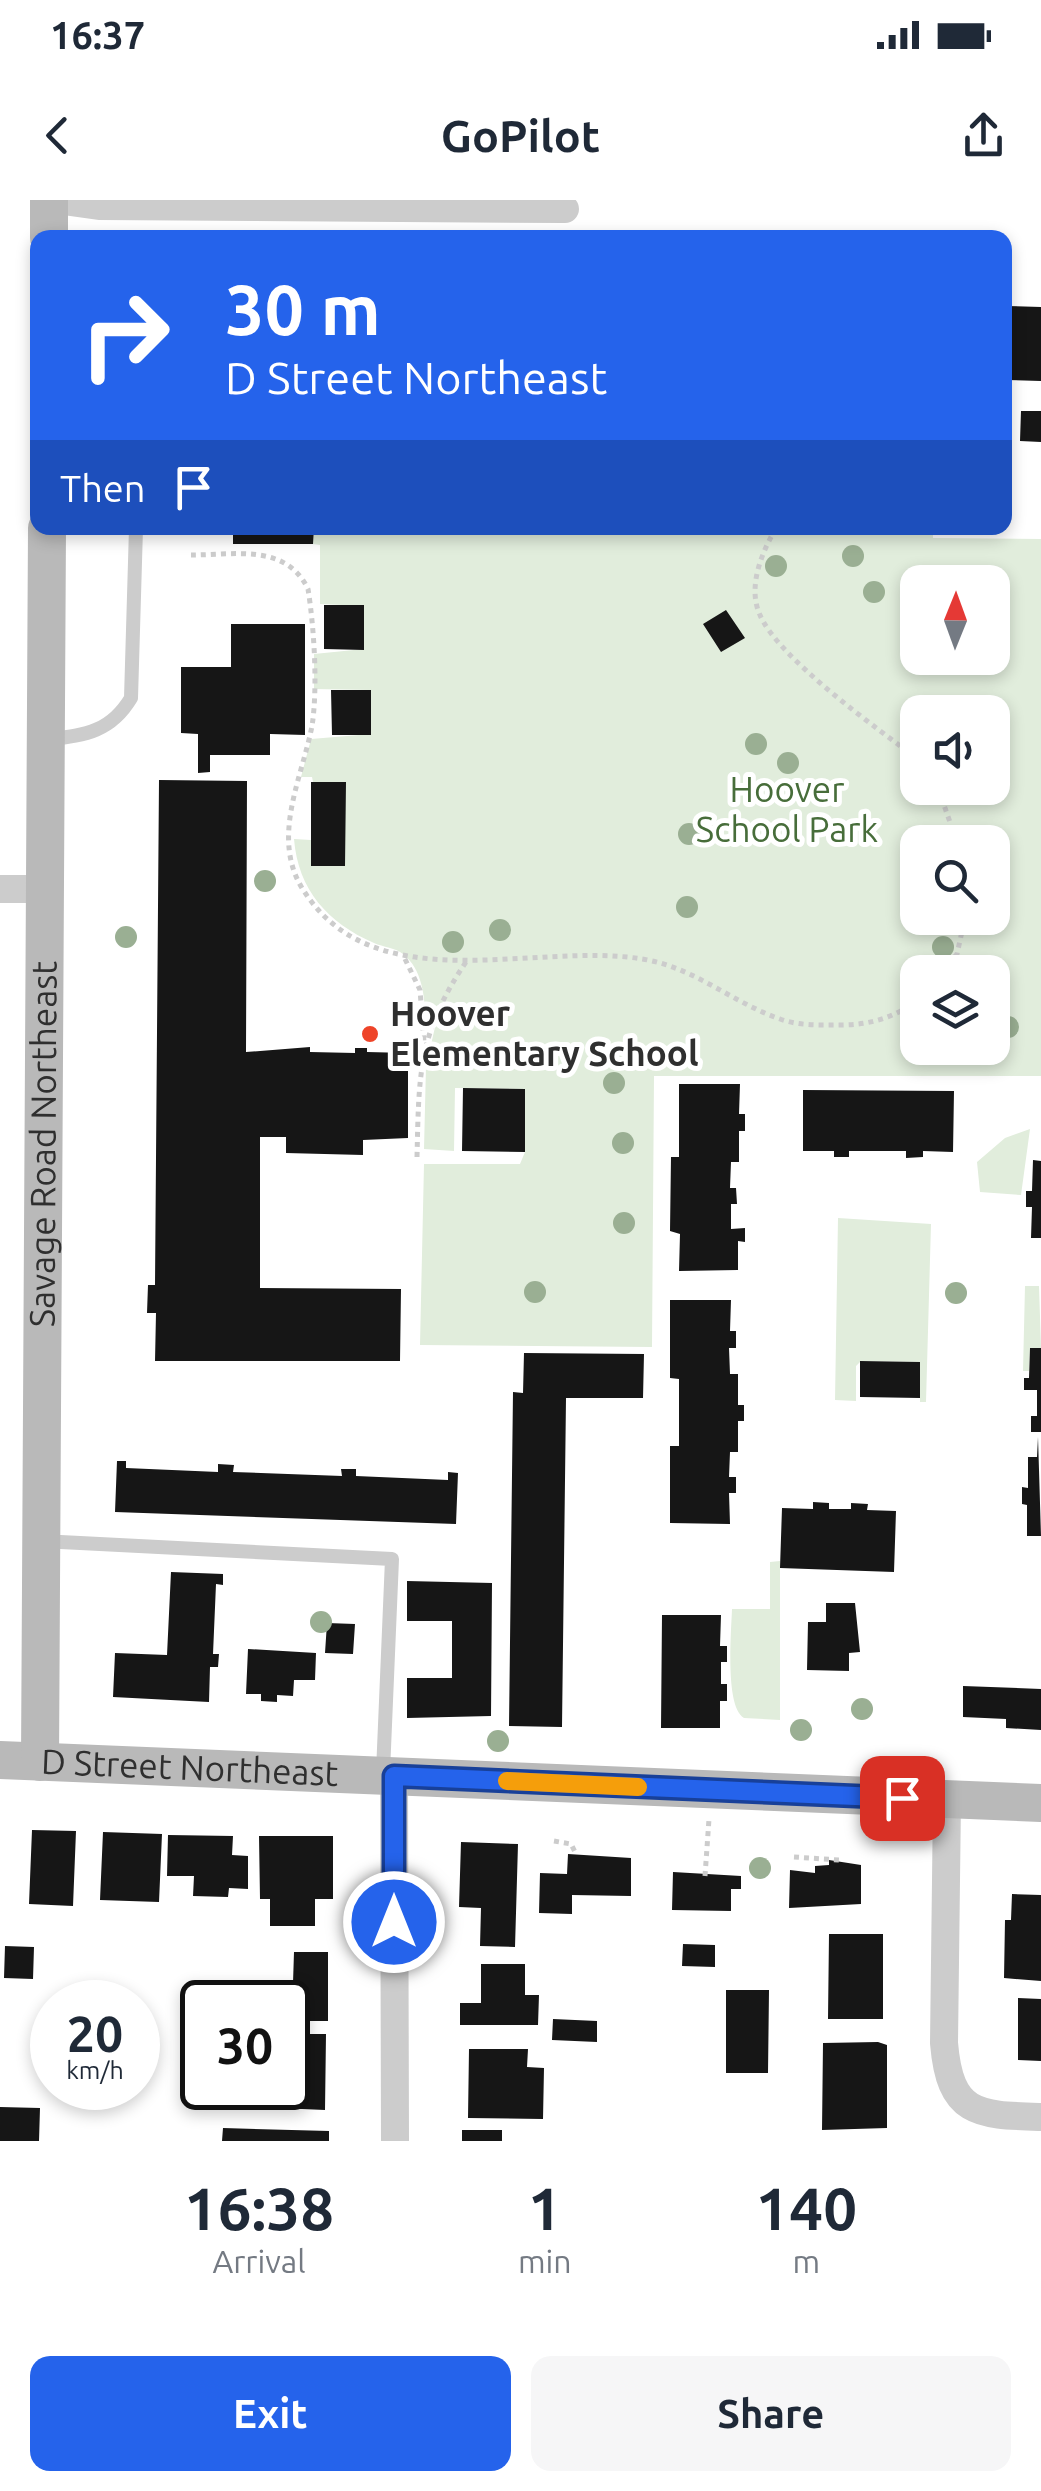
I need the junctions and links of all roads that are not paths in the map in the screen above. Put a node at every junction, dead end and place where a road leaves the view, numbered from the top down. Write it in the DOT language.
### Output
graph roads {
  1 [pos="53,200"];
  2 [pos="565,209"];
  3 [pos="50,230"];
  4 [pos="47,535"];
  5 [pos="136,535"];
  6 [pos="45,740"];
  7 [pos="0,889"];
  8 [pos="44,889"];
  9 [pos="40,1541"];
  10 [pos="0,1760"];
  11 [pos="40,1762"];
  12 [pos="388,1776"];
  13 [pos="947,1800"];
  14 [pos="1041,1803"];
  15 [pos="1041,2117"];
  16 [pos="394,2141"];
  1 -- 2 [label="street"];
  1 -- 3 [label="street"];
  4 -- 6 [label="street, Savage Road Northeast"];
  5 -- 6 [label="lane"];
  6 -- 8 [label="street, Savage Road Northeast"];
  7 -- 8 [label="street"];
  8 -- 9 [label="street, Savage Road Northeast"];
  9 -- 11 [label="street, Savage Road Northeast"];
  9 -- 12 [label="lane"];
  10 -- 11 [label="street, D Street Northeast"];
  11 -- 12 [label="street, D Street Northeast"];
  12 -- 13 [label="street, D Street Northeast"];
  12 -- 16 [label="street"];
  13 -- 14 [label="street, D Street Northeast"];
  13 -- 15 [label="street"];
}
